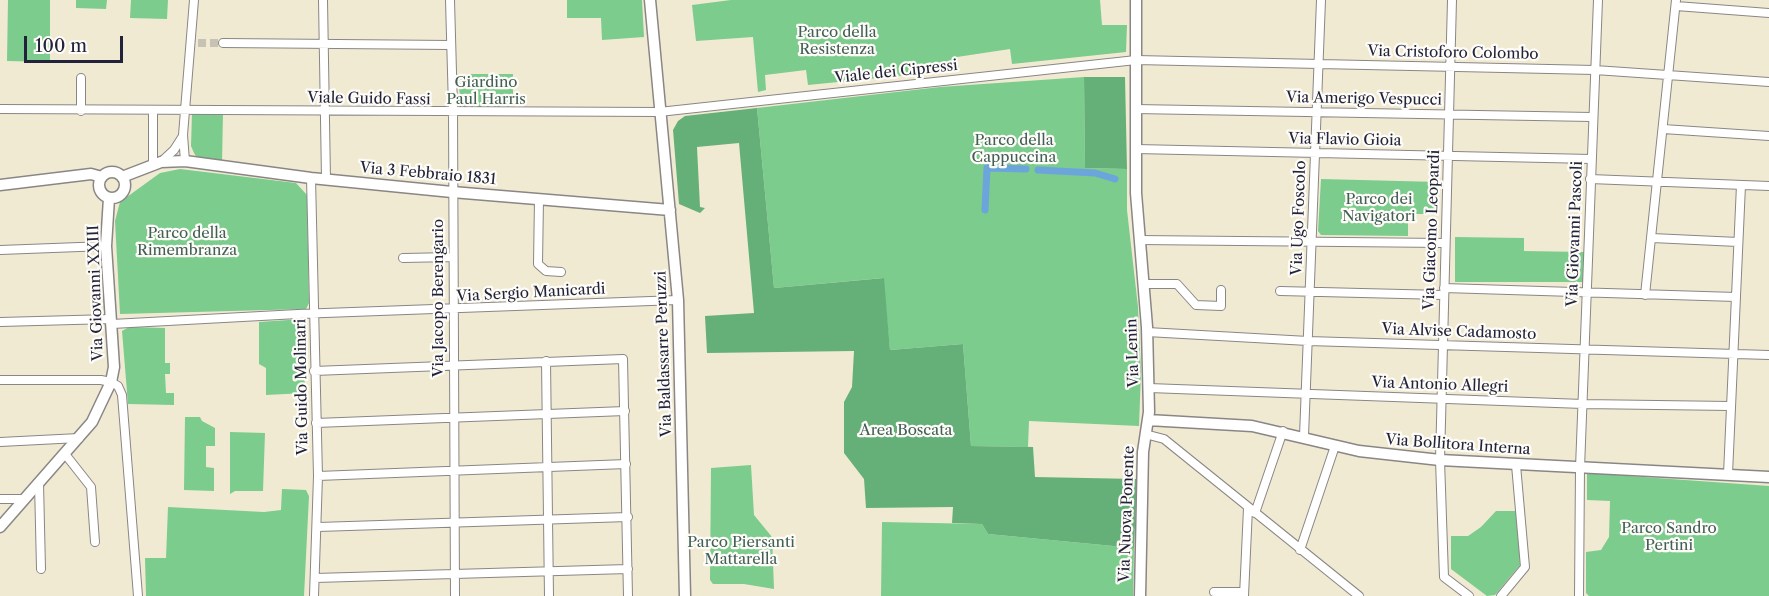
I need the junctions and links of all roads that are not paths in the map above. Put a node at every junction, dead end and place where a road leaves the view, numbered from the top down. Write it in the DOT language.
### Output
graph roads {
  1 [pos="194,0"];
  2 [pos="323,0"];
  3 [pos="450,0"];
  4 [pos="650,0"];
  5 [pos="1136,0"];
  6 [pos="1321,0"];
  7 [pos="1452,0"];
  8 [pos="1598,0"];
  9 [pos="1676,3"];
  10 [pos="1769,13"];
  11 [pos="223,43"];
  12 [pos="324,44"];
  13 [pos="451,45"];
  14 [pos="1136,60"];
  15 [pos="1318,64"];
  16 [pos="1450,65"];
  17 [pos="1595,70"];
  18 [pos="1669,74"];
  19 [pos="81,78"];
  20 [pos="1769,82"];
  21 [pos="1135,109"];
  22 [pos="0,110"];
  23 [pos="81,111"];
  24 [pos="153,111"];
  25 [pos="325,111"];
  26 [pos="186,112"];
  27 [pos="659,112"];
  28 [pos="1317,112"];
  29 [pos="452,113"];
  30 [pos="1449,114"];
  31 [pos="1592,117"];
  32 [pos="185,126"];
  33 [pos="1663,129"];
  34 [pos="183,135"];
  35 [pos="1769,136"];
  36 [pos="186,146"];
  37 [pos="1136,149"];
  38 [pos="1315,153"];
  39 [pos="1448,156"];
  40 [pos="1591,159"];
  41 [pos="185,161"];
  42 [pos="157,164"];
  43 [pos="197,164"];
  44 [pos="102,177"];
  45 [pos="311,178"];
  46 [pos="326,179"];
  47 [pos="1590,179"];
  48 [pos="124,181"];
  49 [pos="1657,184"];
  50 [pos="0,185"];
  51 [pos="1741,185"];
  52 [pos="1769,186"];
  53 [pos="452,192"];
  54 [pos="109,198"];
  55 [pos="539,199"];
  56 [pos="670,210"];
  57 [pos="1652,238"];
  58 [pos="1139,240"];
  59 [pos="1312,240"];
  60 [pos="1738,242"];
  61 [pos="1444,243"];
  62 [pos="106,246"];
  63 [pos="0,250"];
  64 [pos="453,257"];
  65 [pos="403,258"];
  66 [pos="561,272"];
  67 [pos="1145,284"];
  68 [pos="1221,290"];
  69 [pos="1280,291"];
  70 [pos="1310,292"];
  71 [pos="1444,292"];
  72 [pos="1587,292"];
  73 [pos="1645,295"];
  74 [pos="1736,297"];
  75 [pos="678,300"];
  76 [pos="453,310"];
  77 [pos="314,313"];
  78 [pos="111,321"];
  79 [pos="0,322"];
  80 [pos="1148,332"];
  81 [pos="1308,341"];
  82 [pos="1442,345"];
  83 [pos="1585,349"];
  84 [pos="1733,353"];
  85 [pos="1769,355"];
  86 [pos="546,361"];
  87 [pos="453,365"];
  88 [pos="314,371"];
  89 [pos="0,380"];
  90 [pos="111,382"];
  91 [pos="1149,388"];
  92 [pos="1306,394"];
  93 [pos="1440,398"];
  94 [pos="1583,404"];
  95 [pos="1730,406"];
  96 [pos="625,411"];
  97 [pos="547,414"];
  98 [pos="454,418"];
  99 [pos="1148,420"];
  100 [pos="316,423"];
  101 [pos="1283,431"];
  102 [pos="1145,434"];
  103 [pos="1304,436"];
  104 [pos="79,438"];
  105 [pos="0,442"];
  106 [pos="1335,446"];
  107 [pos="62,457"];
  108 [pos="1440,460"];
  109 [pos="626,464"];
  110 [pos="1516,465"];
  111 [pos="547,467"];
  112 [pos="1580,468"];
  113 [pos="454,472"];
  114 [pos="1728,474"];
  115 [pos="318,476"];
  116 [pos="1768,477"];
  117 [pos="39,483"];
  118 [pos="0,499"];
  119 [pos="25,499"];
  120 [pos="1251,511"];
  121 [pos="628,517"];
  122 [pos="548,520"];
  123 [pos="455,523"];
  124 [pos="0,527"];
  125 [pos="318,527"];
  126 [pos="95,542"];
  127 [pos="1300,550"];
  128 [pos="41,569"];
  129 [pos="628,569"];
  130 [pos="548,570"];
  131 [pos="455,574"];
  132 [pos="315,578"];
  133 [pos="1215,592"];
  134 [pos="1244,594"];
  135 [pos="139,596"];
  136 [pos="314,596"];
  137 [pos="455,596"];
  138 [pos="549,596"];
  139 [pos="628,596"];
  140 [pos="685,596"];
  141 [pos="1140,596"];
  142 [pos="1359,596"];
  143 [pos="1469,596"];
  144 [pos="1501,596"];
  145 [pos="1579,596"];
  1 -- 26 [label="street"];
  2 -- 12 [label="street"];
  3 -- 13 [label="street, Via Jacopo Berengario"];
  4 -- 27 [label="street, Via Baldassarre Peruzzi"];
  5 -- 14 [label="street, Via Lenin"];
  6 -- 15 [label="street, Via Ugo Foscolo"];
  7 -- 16 [label="street, Via Giacomo Leopardi"];
  8 -- 17 [label="street, Via Giovanni Pascoli"];
  9 -- 10 [label="street"];
  9 -- 18 [label="street"];
  11 -- 12 [label="street"];
  12 -- 13 [label="street"];
  12 -- 25 [label="street"];
  13 -- 29 [label="street, Via Jacopo Berengario"];
  14 -- 15 [label="street, Via Cristoforo Colombo"];
  14 -- 21 [label="street, Via Lenin"];
  14 -- 27 [label="street, Viale dei Cipressi"];
  15 -- 16 [label="street, Via Cristoforo Colombo"];
  15 -- 28 [label="street, Via Ugo Foscolo"];
  16 -- 17 [label="street, Via Cristoforo Colombo"];
  16 -- 30 [label="street, Via Giacomo Leopardi"];
  17 -- 18 [label="street, Via Cristoforo Colombo"];
  17 -- 31 [label="street, Via Giovanni Pascoli"];
  18 -- 20 [label="street, Via Cristoforo Colombo"];
  18 -- 33 [label="street"];
  19 -- 23 [label="street"];
  21 -- 28 [label="street, Via Amerigo Vespucci"];
  21 -- 37 [label="street, Via Lenin"];
  22 -- 23 [label="street, Viale Guido Fassi"];
  23 -- 24 [label="street, Viale Guido Fassi"];
  24 -- 26 [label="street, Viale Guido Fassi"];
  24 -- 42 [label="street"];
  25 -- 26 [label="street, Viale Guido Fassi"];
  25 -- 29 [label="street, Viale Guido Fassi"];
  25 -- 46 [label="street"];
  26 -- 32 [label="street"];
  27 -- 29 [label="street, Viale Guido Fassi"];
  27 -- 56 [label="street, Via Baldassarre Peruzzi"];
  28 -- 30 [label="street, Via Amerigo Vespucci"];
  28 -- 38 [label="street, Via Ugo Foscolo"];
  29 -- 53 [label="street, Via Jacopo Berengario"];
  30 -- 31 [label="street, Via Amerigo Vespucci"];
  30 -- 39 [label="street, Via Giacomo Leopardi"];
  31 -- 40 [label="street, Via Giovanni Pascoli"];
  32 -- 34 [label="street"];
  32 -- 36 [label="street"];
  33 -- 35 [label="street"];
  33 -- 49 [label="street"];
  34 -- 41 [label="street"];
  34 -- 42 [label="street"];
  36 -- 41 [label="street"];
  36 -- 43 [label="street"];
  37 -- 38 [label="street, Via Flavio Gioia"];
  37 -- 58 [label="street, Via Lenin"];
  38 -- 39 [label="street, Via Flavio Gioia"];
  38 -- 59 [label="street, Via Ugo Foscolo"];
  39 -- 40 [label="street, Via Flavio Gioia"];
  39 -- 61 [label="street, Via Giacomo Leopardi"];
  40 -- 47 [label="street, Via Giovanni Pascoli"];
  41 -- 42 [label="street"];
  41 -- 43 [label="street, Via 3 Febbraio 1831"];
  42 -- 48 [label="street"];
  43 -- 45 [label="street, Via 3 Febbraio 1831"];
  44 -- 48 [label="street"];
  44 -- 50 [label="street"];
  44 -- 54 [label="street"];
  45 -- 46 [label="street, Via 3 Febbraio 1831"];
  45 -- 77 [label="street, Via Guido Molinari"];
  46 -- 53 [label="street, Via 3 Febbraio 1831"];
  47 -- 49 [label="street"];
  47 -- 72 [label="street, Via Giovanni Pascoli"];
  48 -- 54 [label="street"];
  49 -- 51 [label="street"];
  49 -- 57 [label="street"];
  51 -- 52 [label="street"];
  51 -- 60 [label="street"];
  53 -- 55 [label="street, Via 3 Febbraio 1831"];
  53 -- 64 [label="street, Via Jacopo Berengario"];
  54 -- 62 [label="street, Via Giovanni XXIII"];
  55 -- 56 [label="street, Via 3 Febbraio 1831"];
  55 -- 66 [label="street"];
  56 -- 75 [label="street, Via Baldassarre Peruzzi"];
  57 -- 60 [label="street"];
  57 -- 73 [label="street"];
  58 -- 59 [label="street"];
  58 -- 67 [label="street, Via Lenin"];
  59 -- 61 [label="street"];
  59 -- 70 [label="street, Via Ugo Foscolo"];
  60 -- 74 [label="street"];
  61 -- 71 [label="street, Via Giacomo Leopardi"];
  62 -- 63 [label="street"];
  62 -- 78 [label="street, Via Giovanni XXIII"];
  64 -- 65 [label="street"];
  64 -- 76 [label="street, Via Jacopo Berengario"];
  67 -- 68 [label="street"];
  67 -- 80 [label="street, Via Lenin"];
  69 -- 70 [label="street"];
  70 -- 71 [label="street"];
  70 -- 81 [label="street, Via Ugo Foscolo"];
  71 -- 72 [label="street"];
  71 -- 82 [label="street, Via Giacomo Leopardi"];
  72 -- 73 [label="street"];
  72 -- 83 [label="street, Via Giovanni Pascoli"];
  73 -- 74 [label="street"];
  74 -- 84 [label="street"];
  75 -- 76 [label="street, Via Sergio Manicardi"];
  75 -- 140 [label="street, Via Baldassarre Peruzzi"];
  76 -- 77 [label="street, Via Sergio Manicardi"];
  76 -- 87 [label="street, Via Jacopo Berengario"];
  77 -- 78 [label="street, Via Sergio Manicardi"];
  77 -- 88 [label="street, Via Guido Molinari"];
  78 -- 79 [label="street, Via Sergio Manicardi"];
  78 -- 90 [label="street, Via Giovanni XXIII"];
  80 -- 81 [label="street, Via Alvise Cadamosto"];
  80 -- 91 [label="street, Via Lenin"];
  81 -- 82 [label="street, Via Alvise Cadamosto"];
  81 -- 92 [label="street, Via Ugo Foscolo"];
  82 -- 83 [label="street, Via Alvise Cadamosto"];
  82 -- 93 [label="street, Via Giacomo Leopardi"];
  83 -- 84 [label="street, Via Alvise Cadamosto"];
  83 -- 94 [label="street, Via Giovanni Pascoli"];
  84 -- 85 [label="street, Via Alvise Cadamosto"];
  84 -- 95 [label="street"];
  86 -- 87 [label="street"];
  86 -- 96 [label="street"];
  86 -- 97 [label="street"];
  87 -- 88 [label="street"];
  87 -- 98 [label="street, Via Jacopo Berengario"];
  88 -- 100 [label="street, Via Guido Molinari"];
  89 -- 90 [label="street"];
  90 -- 104 [label="street, Via Giovanni XXIII"];
  90 -- 135 [label="street"];
  91 -- 92 [label="street, Via Antonio Allegri"];
  91 -- 99 [label="street, Via Lenin"];
  92 -- 93 [label="street, Via Antonio Allegri"];
  92 -- 103 [label="street, Via Ugo Foscolo"];
  93 -- 94 [label="street, Via Antonio Allegri"];
  93 -- 108 [label="street, Via Giacomo Leopardi"];
  94 -- 95 [label="street, Via Antonio Allegri"];
  94 -- 112 [label="street, Via Giovanni Pascoli"];
  95 -- 114 [label="street"];
  96 -- 97 [label="street"];
  96 -- 109 [label="street"];
  97 -- 98 [label="street"];
  97 -- 111 [label="street"];
  98 -- 100 [label="street"];
  98 -- 113 [label="street, Via Jacopo Berengario"];
  99 -- 101 [label="street, Via Bollitora Interna"];
  99 -- 102 [label="street, Via Lenin"];
  100 -- 115 [label="street, Via Guido Molinari"];
  101 -- 103 [label="street, Via Bollitora Interna"];
  101 -- 120 [label="street"];
  102 -- 120 [label="street"];
  102 -- 141 [label="street, Via Nuova Ponente"];
  103 -- 106 [label="street, Via Bollitora Interna"];
  104 -- 105 [label="street"];
  104 -- 107 [label="street, Via Giovanni XXIII"];
  106 -- 108 [label="street, Via Bollitora Interna"];
  106 -- 127 [label="street"];
  107 -- 117 [label="street, Via Giovanni XXIII"];
  107 -- 126 [label="street"];
  108 -- 110 [label="street, Via Bollitora Interna"];
  108 -- 143 [label="street, Via Giacomo Leopardi"];
  109 -- 111 [label="street"];
  109 -- 121 [label="street"];
  110 -- 112 [label="street, Via Bollitora Interna"];
  110 -- 144 [label="street"];
  111 -- 113 [label="street"];
  111 -- 122 [label="street"];
  112 -- 114 [label="street, Via Bollitora Interna"];
  112 -- 145 [label="street, Via Giovanni Pascoli"];
  113 -- 115 [label="street"];
  113 -- 123 [label="street, Via Jacopo Berengario"];
  114 -- 116 [label="street, Via Bollitora Interna"];
  115 -- 125 [label="street, Via Guido Molinari"];
  117 -- 119 [label="street, Via Giovanni XXIII"];
  117 -- 128 [label="street"];
  118 -- 119 [label="street"];
  119 -- 124 [label="street, Via Giovanni XXIII"];
  120 -- 127 [label="street"];
  120 -- 134 [label="street"];
  121 -- 122 [label="street"];
  121 -- 129 [label="street"];
  122 -- 123 [label="street"];
  122 -- 130 [label="street"];
  123 -- 125 [label="street"];
  123 -- 131 [label="street, Via Jacopo Berengario"];
  125 -- 132 [label="street, Via Guido Molinari"];
  127 -- 142 [label="street"];
  129 -- 130 [label="street"];
  129 -- 139 [label="street"];
  130 -- 131 [label="street"];
  130 -- 138 [label="street"];
  131 -- 132 [label="street"];
  131 -- 137 [label="street, Via Jacopo Berengario"];
  132 -- 136 [label="street, Via Guido Molinari"];
  133 -- 134 [label="street"];
}
